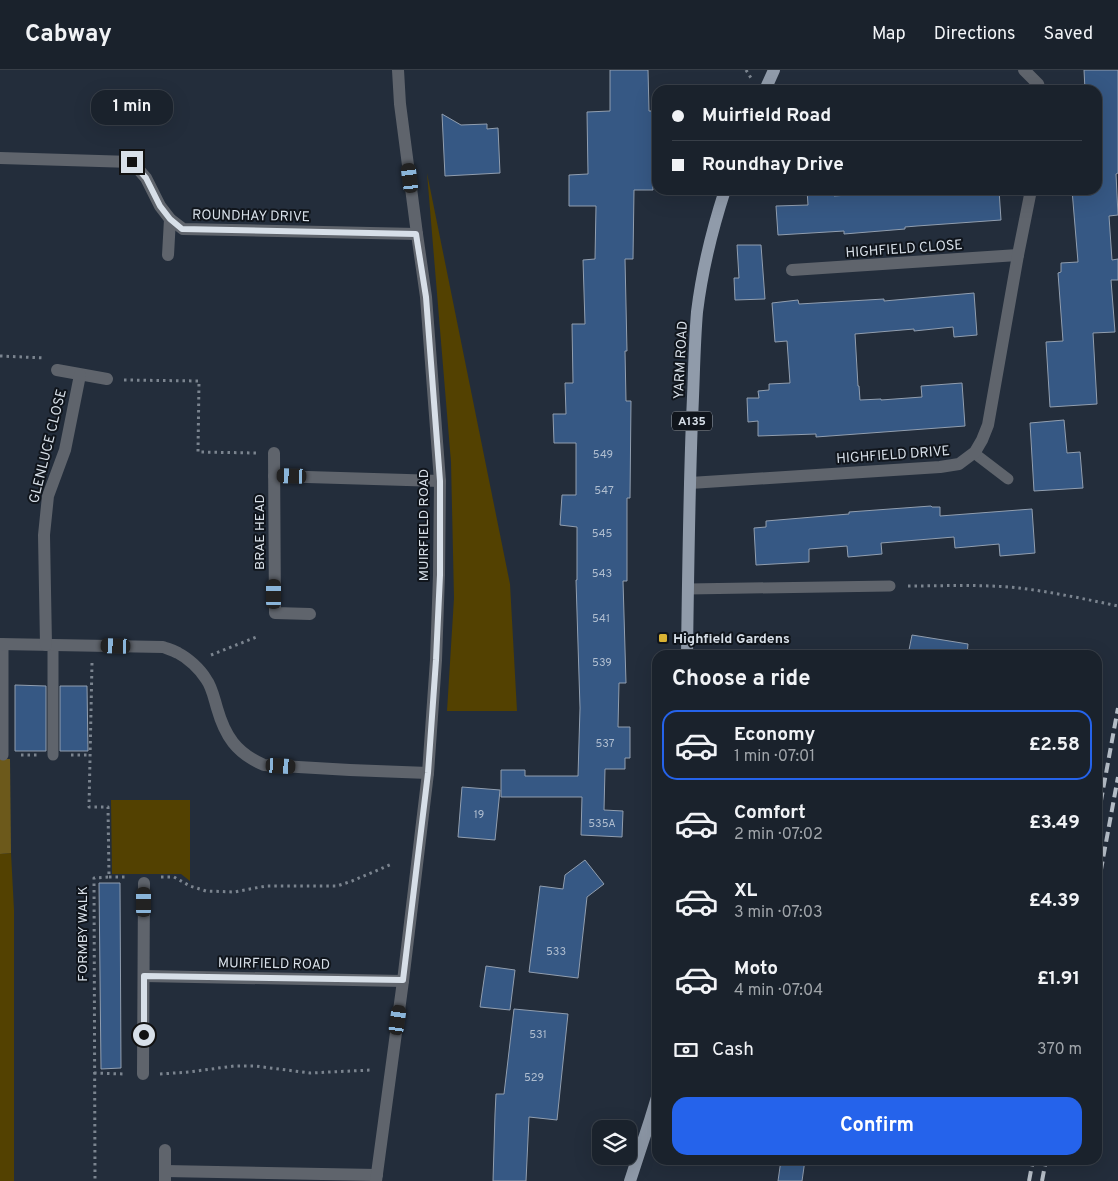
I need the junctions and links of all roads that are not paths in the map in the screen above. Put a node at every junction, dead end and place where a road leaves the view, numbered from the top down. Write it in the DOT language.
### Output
graph roads {
  1 [pos="398,70"];
  2 [pos="774,70"];
  3 [pos="1024,70"];
  4 [pos="767,85"];
  5 [pos="1038,85"];
  6 [pos="0,158"];
  7 [pos="724,195"];
  8 [pos="1030,195"];
  9 [pos="170,219"];
  10 [pos="416,234"];
  11 [pos="168,255"];
  12 [pos="1018,255"];
  13 [pos="792,270"];
  14 [pos="55,364"];
  15 [pos="80,375"];
  16 [pos="108,380"];
  17 [pos="274,452"];
  18 [pos="974,453"];
  19 [pos="274,476"];
  20 [pos="1008,479"];
  21 [pos="440,481"];
  22 [pos="690,483"];
  23 [pos="890,586"];
  24 [pos="688,589"];
  25 [pos="310,614"];
  26 [pos="1,644"];
  27 [pos="49,645"];
  28 [pos="687,650"];
  29 [pos="3,755"];
  30 [pos="53,756"];
  31 [pos="428,773"];
  32 [pos="144,879"];
  33 [pos="144,976"];
  34 [pos="403,980"];
  35 [pos="143,1074"];
  36 [pos="652,1114"];
  37 [pos="165,1150"];
  38 [pos="165,1176"];
  39 [pos="377,1178"];
  40 [pos="630,1181"];
  1 -- 10 [label="street, MUIRFIELD ROAD"];
  2 -- 4 [label="main road"];
  3 -- 5 [label="street"];
  6 -- 9 [label="street"];
  7 -- 22 [label="main road, YARM ROAD / A135"];
  8 -- 12 [label="street"];
  9 -- 10 [label="street, ROUNDHAY DRIVE"];
  9 -- 11 [label="street"];
  10 -- 21 [label="street, MUIRFIELD ROAD"];
  12 -- 13 [label="street, HIGHFIELD CLOSE"];
  12 -- 18 [label="street"];
  14 -- 15 [label="street, GLENLUCE CLOSE"];
  15 -- 16 [label="street, GLENLUCE CLOSE"];
  15 -- 27 [label="street, GLENLUCE CLOSE"];
  17 -- 19 [label="street, BRAE HEAD"];
  18 -- 20 [label="lane"];
  18 -- 22 [label="street, HIGHFIELD DRIVE"];
  19 -- 21 [label="street, BRAE HEAD"];
  19 -- 25 [label="street, BRAE HEAD"];
  21 -- 31 [label="street, MUIRFIELD ROAD"];
  22 -- 24 [label="main road, YARM ROAD / A135"];
  23 -- 24 [label="lane"];
  24 -- 28 [label="main road, YARM ROAD / A135"];
  26 -- 27 [label="street"];
  26 -- 29 [label="lane"];
  27 -- 30 [label="lane"];
  27 -- 31 [label="street"];
  31 -- 34 [label="street, MUIRFIELD ROAD"];
  32 -- 33 [label="street"];
  33 -- 34 [label="street, MUIRFIELD ROAD"];
  33 -- 35 [label="street"];
  34 -- 39 [label="street, MUIRFIELD ROAD"];
  36 -- 40 [label="main road"];
  37 -- 38 [label="street, MUIRFIELD ROAD"];
  38 -- 39 [label="street, MUIRFIELD ROAD"];
}
